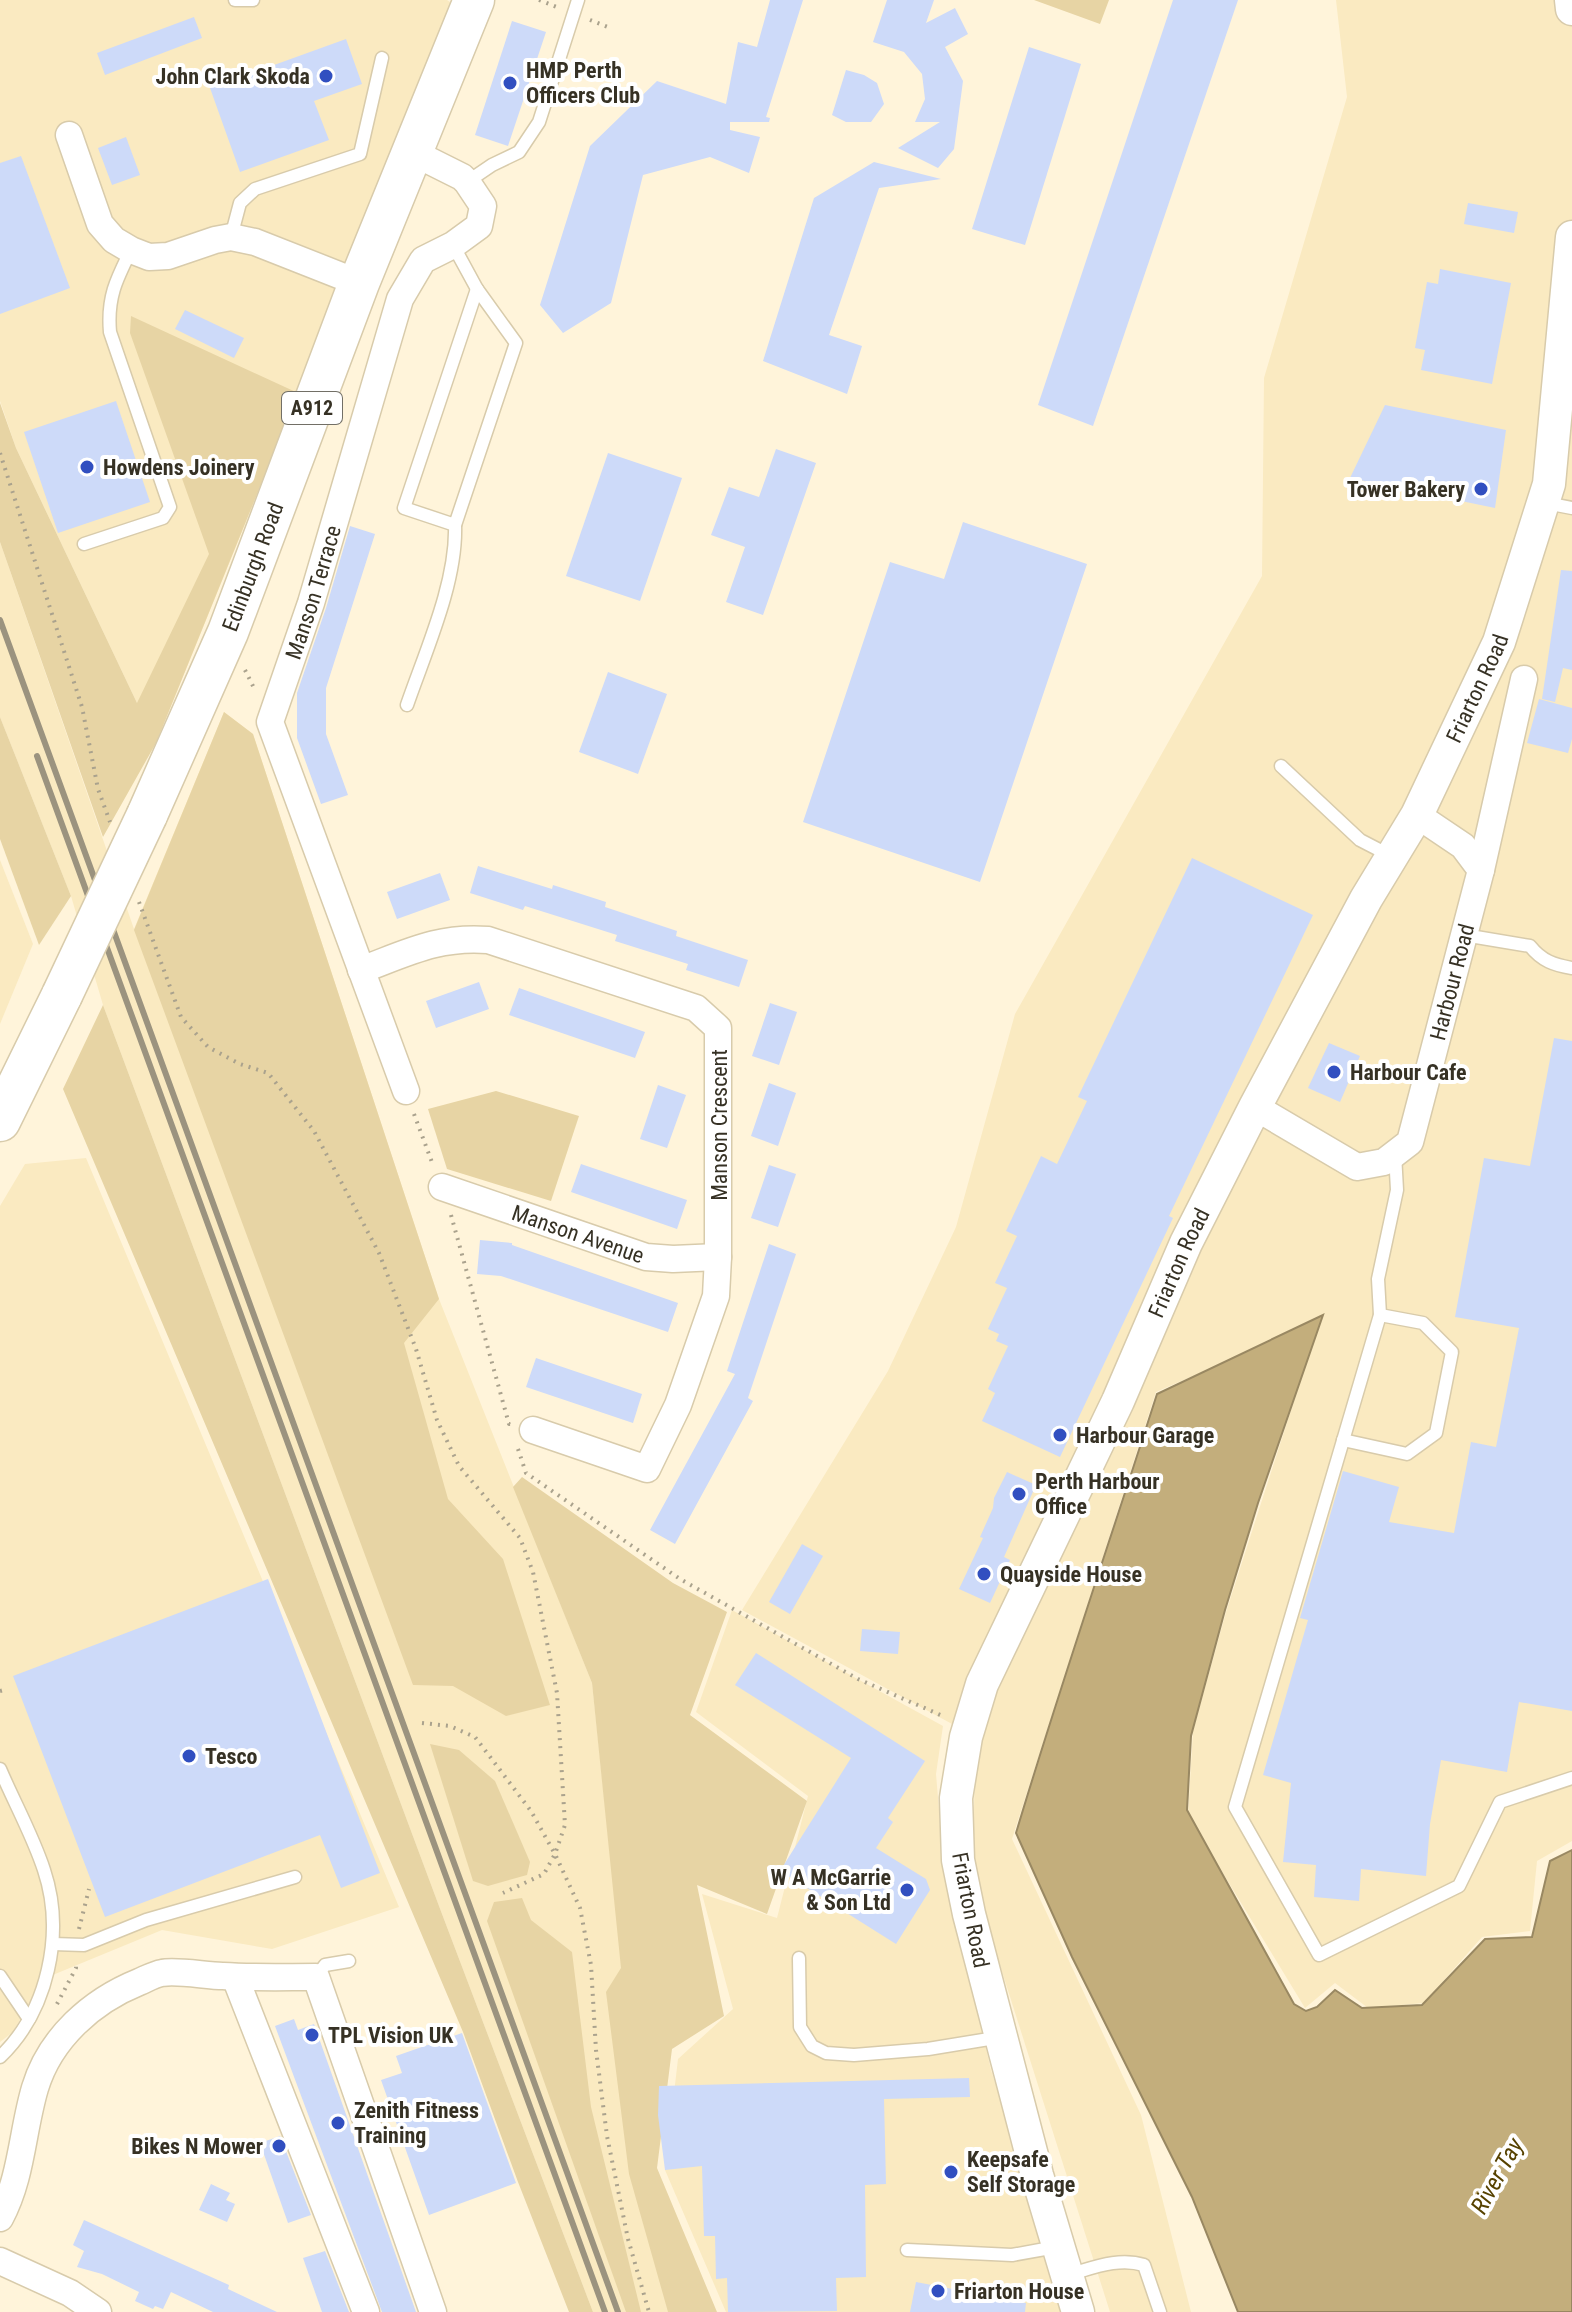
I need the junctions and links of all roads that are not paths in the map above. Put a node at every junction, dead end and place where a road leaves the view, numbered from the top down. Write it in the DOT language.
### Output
graph roads {
  1 [pos="235,0"];
  2 [pos="253,0"];
  3 [pos="474,0"];
  4 [pos="578,0"];
  5 [pos="1571,0"];
  6 [pos="1572,9"];
  7 [pos="382,58"];
  8 [pos="69,135"];
  9 [pos="414,148"];
  10 [pos="467,182"];
  11 [pos="231,237"];
  12 [pos="1572,237"];
  13 [pos="453,245"];
  14 [pos="131,250"];
  15 [pos="359,283"];
  16 [pos="477,289"];
  17 [pos="1557,505"];
  18 [pos="455,525"];
  19 [pos="84,544"];
  20 [pos="1524,679"];
  21 [pos="407,705"];
  22 [pos="1281,766"];
  23 [pos="1417,815"];
  24 [pos="1392,857"];
  25 [pos="1481,870"];
  26 [pos="1464,935"];
  27 [pos="1572,968"];
  28 [pos="361,970"];
  29 [pos="406,1091"];
  30 [pos="1255,1107"];
  31 [pos="0,1121"];
  32 [pos="1395,1154"];
  33 [pos="442,1187"];
  34 [pos="718,1257"];
  35 [pos="1380,1315"];
  36 [pos="518,1434"];
  37 [pos="1343,1440"];
  38 [pos="0,1769"];
  39 [pos="1572,1778"];
  40 [pos="5,1794"];
  41 [pos="295,1877"];
  42 [pos="53,1944"];
  43 [pos="799,1958"];
  44 [pos="349,1961"];
  45 [pos="0,1976"];
  46 [pos="235,1977"];
  47 [pos="316,1977"];
  48 [pos="29,2019"];
  49 [pos="1001,2037"];
  50 [pos="0,2057"];
  51 [pos="0,2218"];
  52 [pos="907,2250"];
  53 [pos="1063,2260"];
  54 [pos="0,2261"];
  55 [pos="98,2312"];
  56 [pos="366,2312"];
  57 [pos="433,2312"];
  58 [pos="1078,2312"];
  59 [pos="1160,2312"];
  1 -- 2 [label="lane"];
  3 -- 9 [label="main road, Edinburgh Road / A912"];
  4 -- 10 [label="lane"];
  5 -- 6 [label="street"];
  7 -- 11 [label="lane"];
  8 -- 14 [label="street"];
  9 -- 10 [label="street"];
  9 -- 15 [label="main road, Edinburgh Road / A912"];
  10 -- 13 [label="street, Manson Terrace"];
  11 -- 14 [label="street"];
  11 -- 15 [label="street"];
  12 -- 17 [label="street, Friarton Road"];
  13 -- 16 [label="lane"];
  13 -- 28 [label="street, Manson Terrace"];
  14 -- 19 [label="lane"];
  15 -- 31 [label="main road, Edinburgh Road / A912, bridge"];
  16 -- 18 [label="lane"];
  16 -- 18 [label="lane"];
  17 -- 23 [label="street, Friarton Road"];
  18 -- 21 [label="lane"];
  20 -- 25 [label="street, Harbour Road"];
  22 -- 24 [label="lane"];
  23 -- 24 [label="street, Friarton Road"];
  23 -- 25 [label="street"];
  24 -- 30 [label="street, Friarton Road"];
  25 -- 26 [label="street, Harbour Road"];
  26 -- 27 [label="lane"];
  26 -- 32 [label="street, Harbour Road"];
  28 -- 29 [label="street"];
  28 -- 34 [label="street, Manson Crescent"];
  30 -- 32 [label="street"];
  30 -- 49 [label="street, Friarton Road"];
  32 -- 35 [label="lane"];
  33 -- 34 [label="street, Manson Avenue"];
  34 -- 36 [label="street, Manson Crescent"];
  35 -- 37 [label="lane"];
  35 -- 37 [label="lane"];
  37 -- 39 [label="lane"];
  38 -- 40 [label="lane"];
  40 -- 42 [label="lane"];
  41 -- 42 [label="lane"];
  42 -- 48 [label="lane"];
  43 -- 49 [label="lane"];
  44 -- 47 [label="lane"];
  45 -- 48 [label="lane"];
  46 -- 47 [label="street"];
  46 -- 51 [label="street"];
  46 -- 56 [label="street"];
  47 -- 57 [label="street"];
  48 -- 50 [label="lane"];
  49 -- 53 [label="street, Friarton Road"];
  52 -- 53 [label="lane"];
  53 -- 58 [label="street, Friarton Road"];
  53 -- 59 [label="lane"];
  54 -- 55 [label="street"];
}
